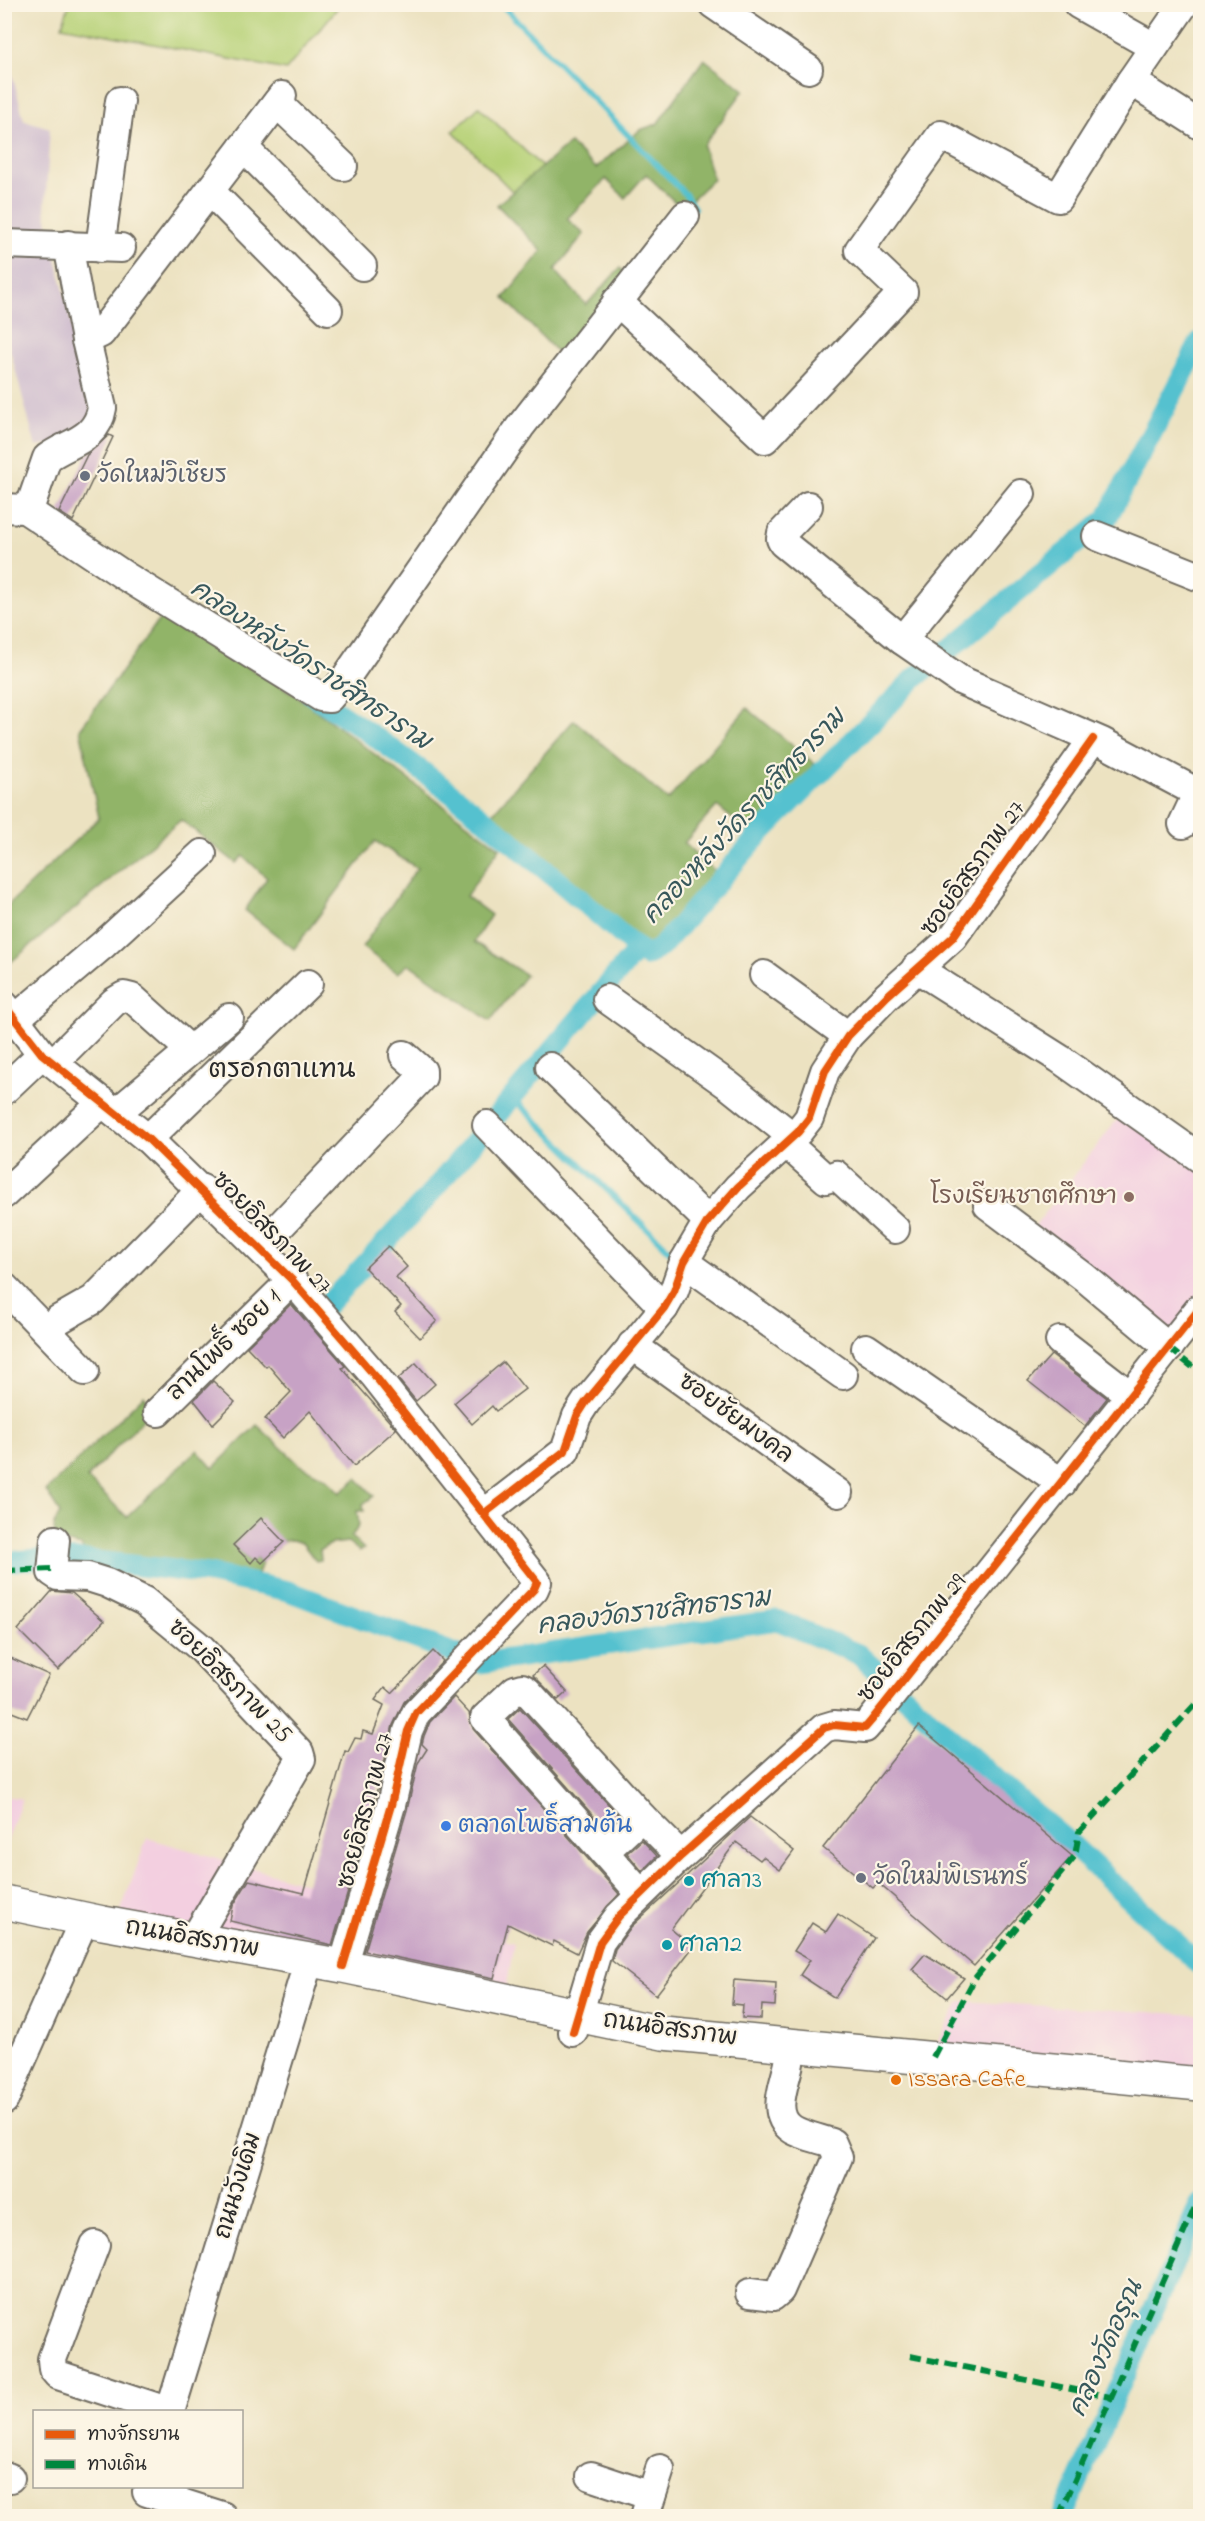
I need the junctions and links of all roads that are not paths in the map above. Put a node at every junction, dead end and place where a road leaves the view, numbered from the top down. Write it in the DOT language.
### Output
graph roads {
  1 [pos="713,4"];
  2 [pos="1078,4"];
  3 [pos="1184,4"];
  4 [pos="1154,47"];
  5 [pos="808,69"];
  6 [pos="1131,81"];
  7 [pos="120,101"];
  8 [pos="1200,125"];
  9 [pos="243,147"];
  10 [pos="343,166"];
  11 [pos="210,191"];
  12 [pos="685,216"];
  13 [pos="4,244"];
  14 [pos="68,246"];
  15 [pos="362,266"];
  16 [pos="617,301"];
  17 [pos="328,310"];
  18 [pos="86,340"];
  19 [pos="1021,494"];
  20 [pos="808,506"];
  21 [pos="15,509"];
  22 [pos="1096,536"];
  23 [pos="1200,577"];
  24 [pos="911,646"];
  25 [pos="1093,739"];
  26 [pos="1199,791"];
  27 [pos="1183,824"];
  28 [pos="202,854"];
  29 [pos="916,968"];
  30 [pos="764,975"];
  31 [pos="308,984"];
  32 [pos="607,999"];
  33 [pos="9,1012"];
  34 [pos="229,1018"];
  35 [pos="848,1036"];
  36 [pos="190,1050"];
  37 [pos="404,1055"];
  38 [pos="48,1058"];
  39 [pos="550,1067"];
  40 [pos="4,1090"];
  41 [pos="109,1108"];
  42 [pos="487,1125"];
  43 [pos="148,1138"];
  44 [pos="790,1140"];
  45 [pos="1200,1158"];
  46 [pos="202,1188"];
  47 [pos="4,1194"];
  48 [pos="988,1205"];
  49 [pos="708,1221"];
  50 [pos="895,1228"];
  51 [pos="260,1247"];
  52 [pos="684,1262"];
  53 [pos="292,1280"];
  54 [pos="4,1287"];
  55 [pos="664,1308"];
  56 [pos="1200,1308"];
  57 [pos="58,1320"];
  58 [pos="1060,1341"];
  59 [pos="632,1345"];
  60 [pos="866,1348"];
  61 [pos="1169,1348"];
  62 [pos="85,1371"];
  63 [pos="843,1375"];
  64 [pos="1131,1396"];
  65 [pos="158,1412"];
  66 [pos="1062,1483"];
  67 [pos="838,1492"];
  68 [pos="484,1514"];
  69 [pos="55,1560"];
  70 [pos="642,1817"];
  71 [pos="604,1852"];
  72 [pos="681,1856"];
  73 [pos="641,1894"];
  74 [pos="4,1902"];
  75 [pos="4,1920"];
  76 [pos="81,1927"];
  77 [pos="194,1940"];
  78 [pos="343,1966"];
  79 [pos="306,1970"];
  80 [pos="575,2024"];
  81 [pos="789,2063"];
  82 [pos="1200,2084"];
  83 [pos="4,2100"];
  84 [pos="1200,2100"];
  85 [pos="95,2245"];
  86 [pos="750,2293"];
  87 [pos="164,2410"];
  88 [pos="171,2410"];
  89 [pos="660,2469"];
  90 [pos="591,2476"];
  91 [pos="145,2498"];
  92 [pos="648,2506"];
  93 [pos="186,2511"];
  94 [pos="222,2517"];
  1 -- 5 [label="street"];
  2 -- 4 [label="street"];
  3 -- 4 [label="street"];
  4 -- 6 [label="street"];
  6 -- 8 [label="street"];
  6 -- 16 [label="street"];
  7 -- 14 [label="street"];
  9 -- 10 [label="street"];
  9 -- 11 [label="street"];
  9 -- 15 [label="street"];
  11 -- 17 [label="street"];
  11 -- 18 [label="street"];
  12 -- 16 [label="street"];
  13 -- 14 [label="street"];
  14 -- 18 [label="street"];
  16 -- 21 [label="street"];
  18 -- 21 [label="street"];
  19 -- 24 [label="street"];
  20 -- 24 [label="street"];
  22 -- 23 [label="street"];
  24 -- 25 [label="street"];
  25 -- 26 [label="street"];
  25 -- 29 [label="street, ซอยอิสรภาพ 27"];
  26 -- 27 [label="street"];
  28 -- 33 [label="street"];
  29 -- 35 [label="street, ซอยอิสรภาพ 27"];
  29 -- 45 [label="street"];
  30 -- 35 [label="street"];
  31 -- 43 [label="street"];
  32 -- 44 [label="street"];
  33 -- 38 [label="street, ซอยอิสรภาพ 27"];
  34 -- 36 [label="street"];
  35 -- 44 [label="street, ซอยอิสรภาพ 27"];
  36 -- 38 [label="street"];
  36 -- 41 [label="street"];
  37 -- 51 [label="street"];
  38 -- 40 [label="street"];
  38 -- 41 [label="street, ซอยอิสรภาพ 27"];
  39 -- 49 [label="street"];
  41 -- 43 [label="street, ซอยอิสรภาพ 27"];
  41 -- 47 [label="street"];
  42 -- 55 [label="street"];
  43 -- 46 [label="street, ซอยอิสรภาพ 27"];
  44 -- 49 [label="street, ซอยอิสรภาพ 27"];
  44 -- 50 [label="street"];
  46 -- 51 [label="street, ซอยอิสรภาพ 27"];
  46 -- 57 [label="street"];
  48 -- 61 [label="street"];
  49 -- 52 [label="street, ซอยอิสรภาพ 27"];
  51 -- 53 [label="street, ซอยอิสรภาพ 27"];
  52 -- 55 [label="street, ซอยอิสรภาพ 27"];
  52 -- 63 [label="street"];
  53 -- 65 [label="street, ลานโพธิ์ ซอย 1"];
  53 -- 68 [label="street, ซอยอิสรภาพ 27"];
  54 -- 62 [label="street"];
  55 -- 59 [label="street, ซอยอิสรภาพ 27"];
  56 -- 61 [label="street, ซอยอิสรภาพ 29"];
  58 -- 64 [label="street"];
  59 -- 67 [label="street, ซอยชัยมงคล"];
  59 -- 68 [label="street, ซอยอิสรภาพ 27"];
  60 -- 66 [label="street"];
  61 -- 64 [label="street, ซอยอิสรภาพ 29"];
  64 -- 66 [label="street, ซอยอิสรภาพ 29"];
  66 -- 72 [label="street, ซอยอิสรภาพ 29"];
  68 -- 78 [label="street, ซอยอิสรภาพ 27"];
  69 -- 77 [label="street, ซอยอิสรภาพ 25"];
  70 -- 71 [label="street"];
  70 -- 71 [label="street"];
  70 -- 72 [label="street"];
  71 -- 73 [label="street"];
  72 -- 73 [label="street, ซอยอิสรภาพ 29"];
  73 -- 80 [label="street, ซอยอิสรภาพ 29"];
  74 -- 76 [label="main road, ถนนอิสรภาพ"];
  75 -- 76 [label="main road"];
  76 -- 77 [label="main road, ถนนอิสรภาพ"];
  76 -- 79 [label="main road"];
  76 -- 83 [label="street"];
  77 -- 79 [label="main road, ถนนอิสรภาพ"];
  78 -- 79 [label="main road, ถนนอิสรภาพ"];
  78 -- 80 [label="main road, ถนนอิสรภาพ"];
  79 -- 80 [label="main road"];
  79 -- 88 [label="street, ถนนวังเดิม"];
  80 -- 81 [label="main road"];
  80 -- 82 [label="main road, ถนนอิสรภาพ"];
  81 -- 84 [label="main road"];
  81 -- 86 [label="street"];
  85 -- 87 [label="street"];
  89 -- 92 [label="street"];
  90 -- 92 [label="street"];
  91 -- 93 [label="street"];
  93 -- 94 [label="street"];
}
